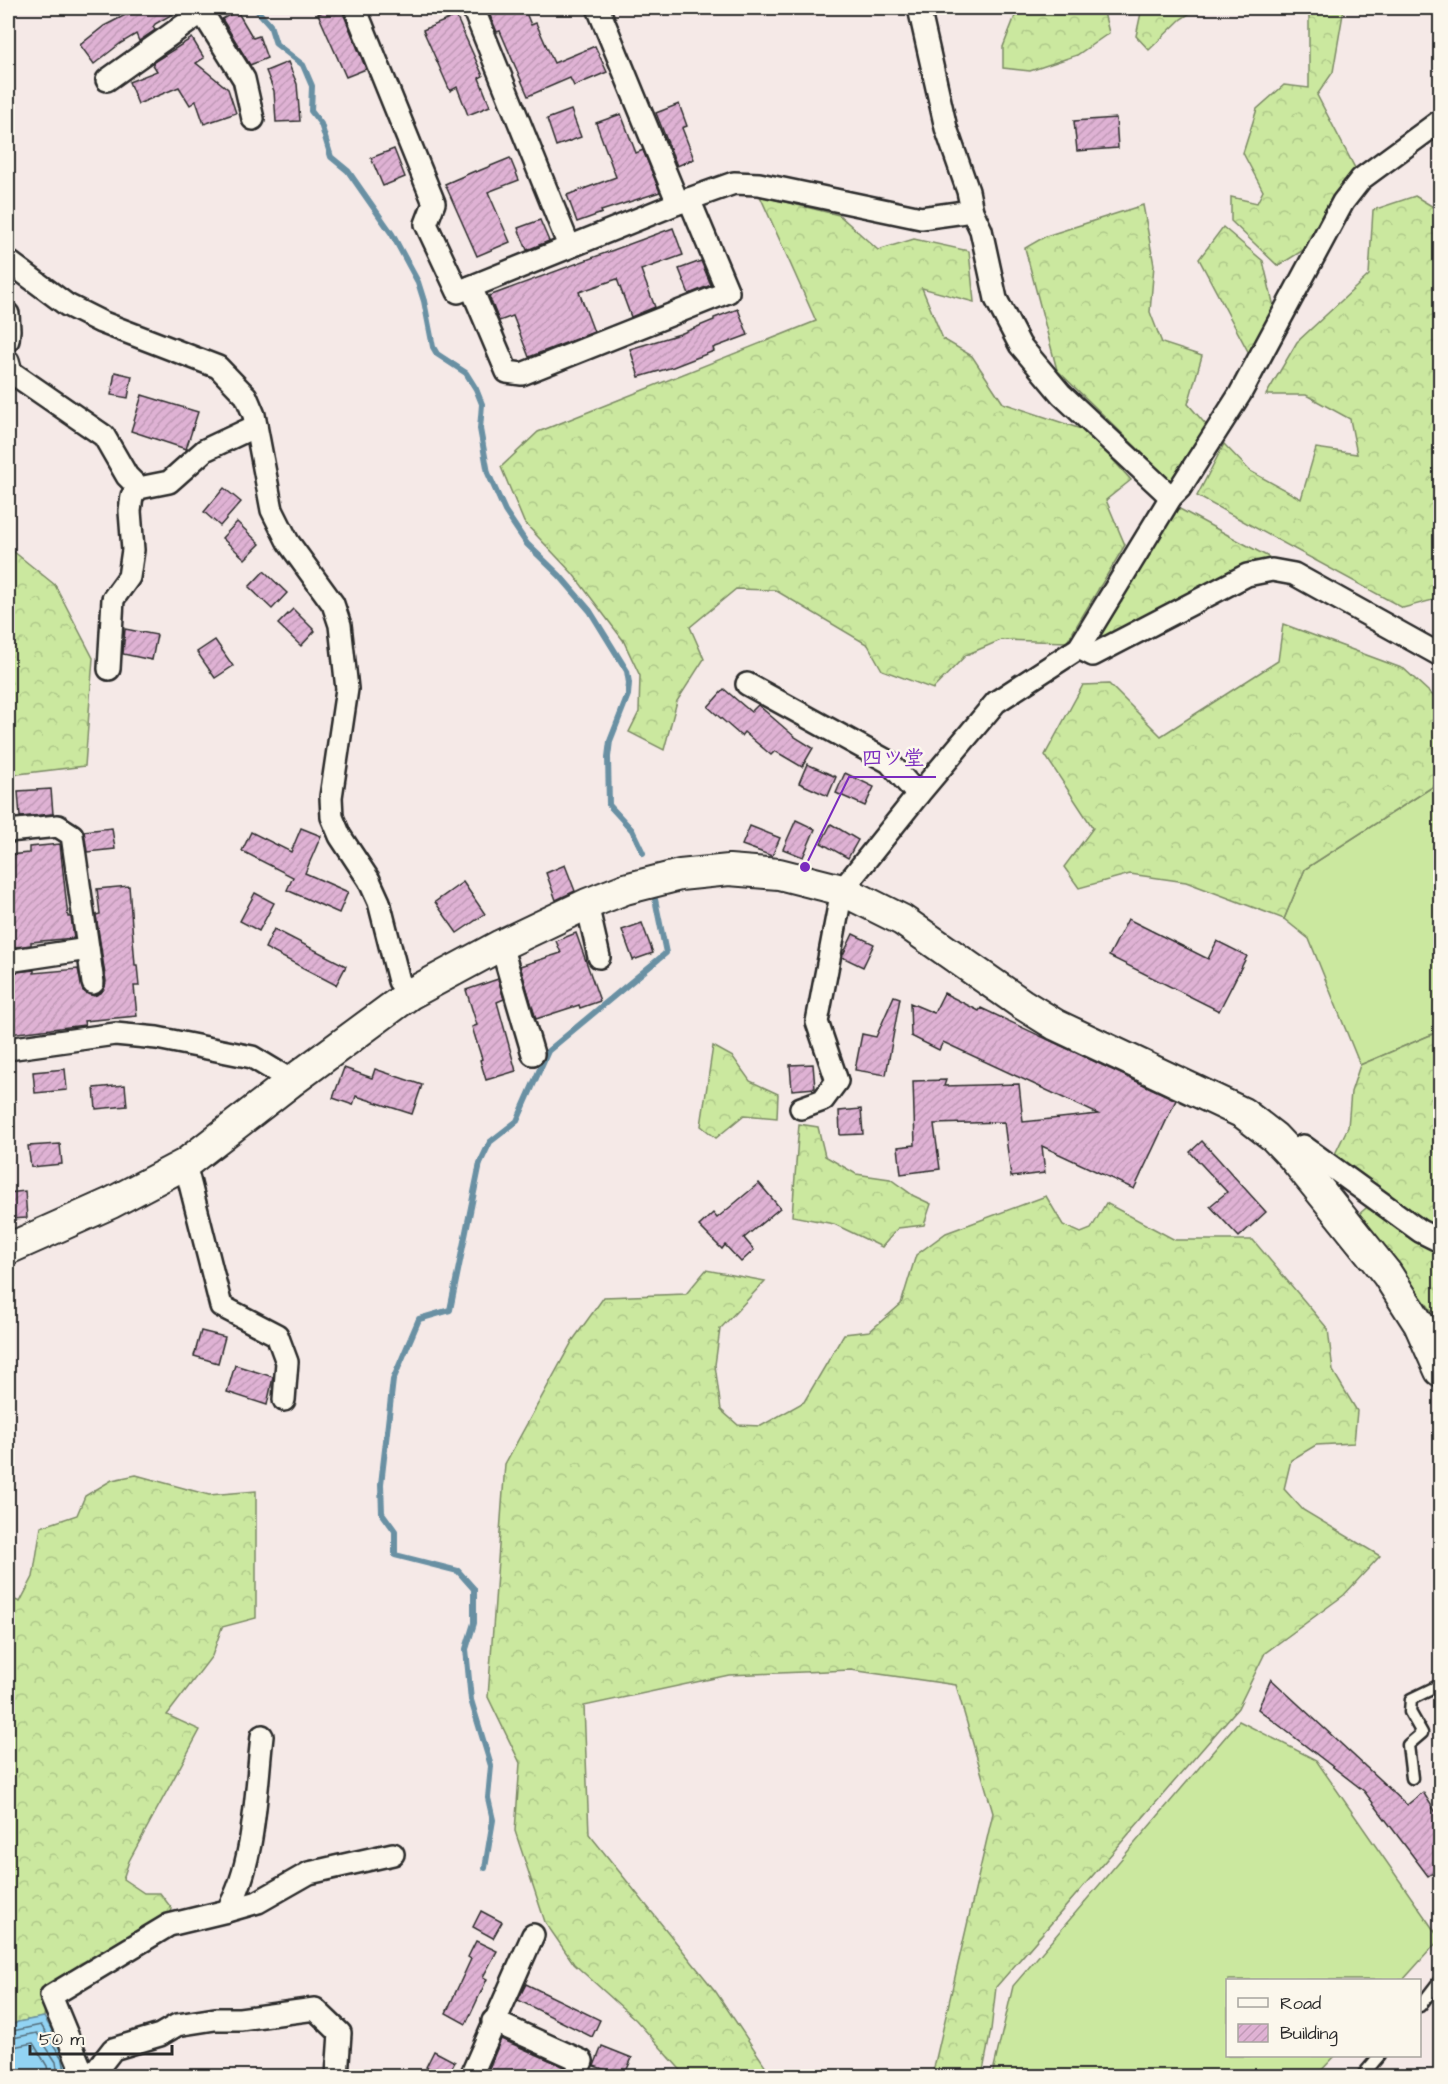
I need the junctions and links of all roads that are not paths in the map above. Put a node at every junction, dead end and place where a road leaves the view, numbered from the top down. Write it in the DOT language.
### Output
graph roads {
  1 [pos="355,8"];
  2 [pos="473,8"];
  3 [pos="598,8"];
  4 [pos="919,8"];
  5 [pos="205,10"];
  6 [pos="107,80"];
  7 [pos="253,119"];
  8 [pos="1440,121"];
  9 [pos="683,201"];
  10 [pos="972,211"];
  11 [pos="569,246"];
  12 [pos="8,261"];
  13 [pos="471,287"];
  14 [pos="8,314"];
  15 [pos="8,340"];
  16 [pos="8,361"];
  17 [pos="256,426"];
  18 [pos="139,488"];
  19 [pos="1171,497"];
  20 [pos="1079,648"];
  21 [pos="1440,656"];
  22 [pos="109,669"];
  23 [pos="747,684"];
  24 [pos="918,795"];
  25 [pos="8,831"];
  26 [pos="842,890"];
  27 [pos="587,904"];
  28 [pos="501,945"];
  29 [pos="88,949"];
  30 [pos="599,957"];
  31 [pos="8,961"];
  32 [pos="93,983"];
  33 [pos="410,994"];
  34 [pos="8,1050"];
  35 [pos="533,1054"];
  36 [pos="292,1081"];
  37 [pos="801,1108"];
  38 [pos="1293,1157"];
  39 [pos="185,1164"];
  40 [pos="1440,1241"];
  41 [pos="8,1249"];
  42 [pos="1440,1371"];
  43 [pos="284,1400"];
  44 [pos="1440,1685"];
  45 [pos="262,1736"];
  46 [pos="1412,1778"];
  47 [pos="393,1854"];
  48 [pos="227,1911"];
  49 [pos="533,1935"];
  50 [pos="1440,1980"];
  51 [pos="1421,2004"];
  52 [pos="494,2021"];
  53 [pos="1377,2057"];
  54 [pos="84,2076"];
  55 [pos="92,2076"];
  56 [pos="338,2076"];
  57 [pos="471,2076"];
  58 [pos="575,2076"];
  59 [pos="1362,2076"];
  1 -- 13 [label="street"];
  2 -- 11 [label="street"];
  3 -- 9 [label="street"];
  4 -- 10 [label="street"];
  5 -- 6 [label="street"];
  5 -- 7 [label="street"];
  8 -- 19 [label="street"];
  9 -- 10 [label="street"];
  9 -- 11 [label="street"];
  9 -- 13 [label="street"];
  10 -- 19 [label="street"];
  11 -- 13 [label="street"];
  12 -- 17 [label="street"];
  14 -- 15 [label="street"];
  16 -- 18 [label="street"];
  17 -- 18 [label="street"];
  17 -- 33 [label="street"];
  18 -- 22 [label="street"];
  19 -- 20 [label="street"];
  20 -- 21 [label="street"];
  20 -- 24 [label="street"];
  23 -- 24 [label="street"];
  24 -- 26 [label="street"];
  25 -- 29 [label="street"];
  26 -- 27 [label="street"];
  26 -- 37 [label="street"];
  26 -- 38 [label="street"];
  27 -- 28 [label="street"];
  27 -- 30 [label="street"];
  28 -- 33 [label="street"];
  28 -- 35 [label="street"];
  29 -- 31 [label="street"];
  29 -- 32 [label="street"];
  33 -- 36 [label="street"];
  34 -- 36 [label="street"];
  36 -- 39 [label="street"];
  38 -- 40 [label="street"];
  38 -- 42 [label="street"];
  39 -- 41 [label="street"];
  39 -- 43 [label="street"];
  44 -- 46 [label="lane"];
  45 -- 48 [label="street"];
  47 -- 48 [label="street"];
  48 -- 54 [label="street"];
  49 -- 52 [label="street"];
  50 -- 51 [label="lane"];
  52 -- 57 [label="street"];
  52 -- 58 [label="street"];
  53 -- 59 [label="lane"];
  55 -- 56 [label="street"];
}
